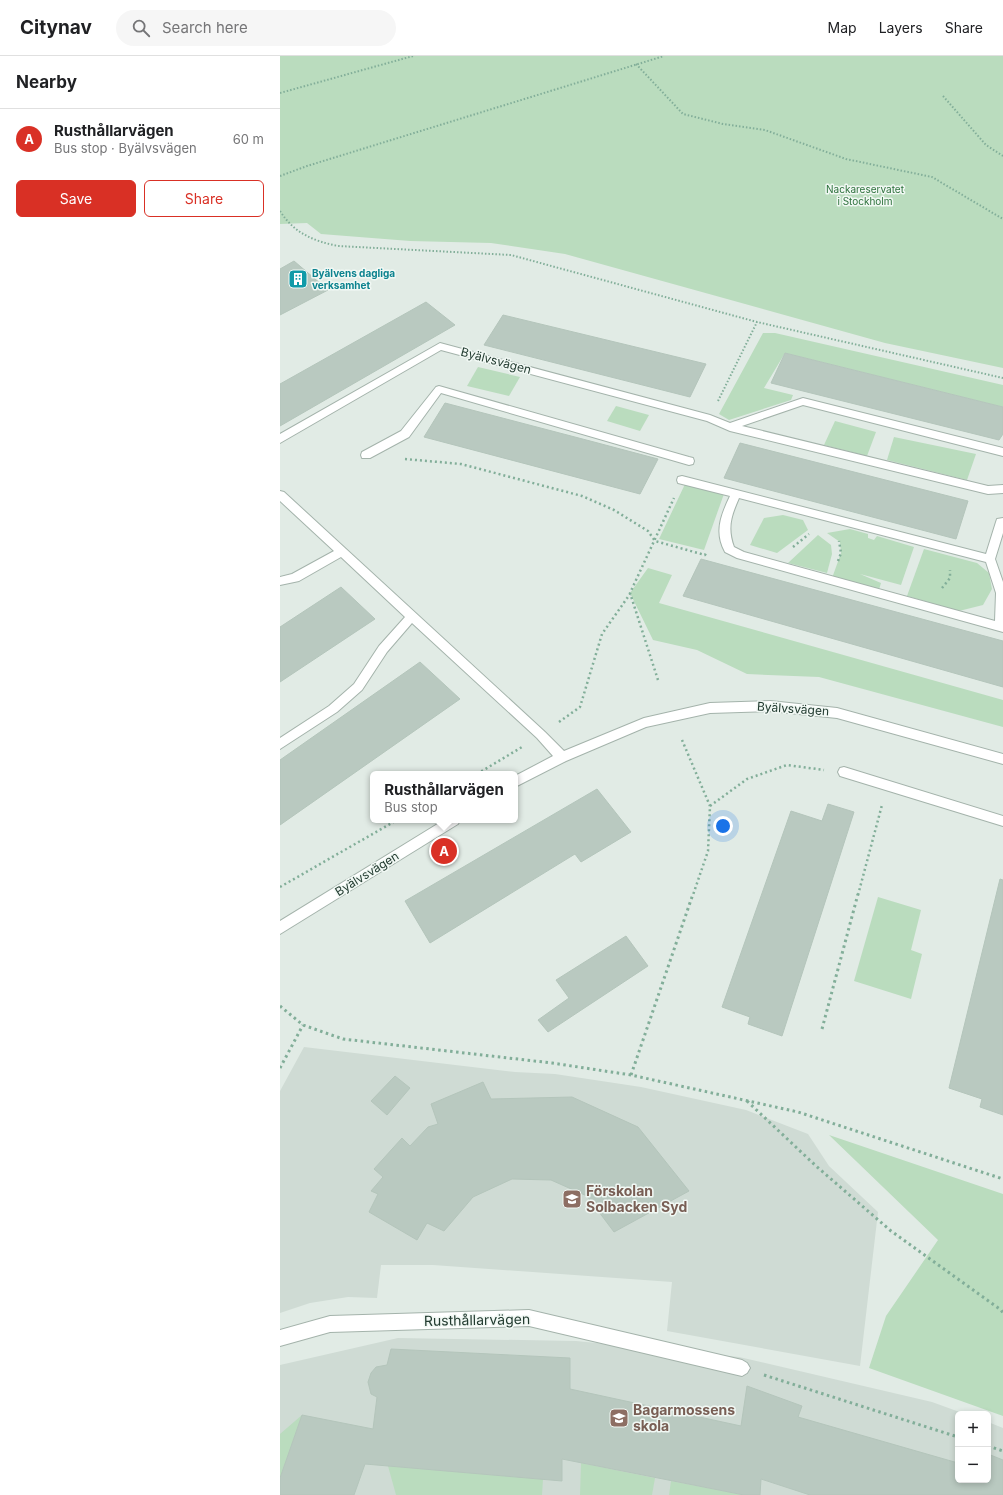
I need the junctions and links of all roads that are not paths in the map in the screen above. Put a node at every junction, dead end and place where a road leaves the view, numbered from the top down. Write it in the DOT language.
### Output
graph roads {
  1 [pos="730,426"];
  2 [pos="280,439"];
  3 [pos="1003,452"];
  4 [pos="370,453"];
  5 [pos="689,461"];
  6 [pos="682,480"];
  7 [pos="1003,489"];
  8 [pos="736,494"];
  9 [pos="280,495"];
  10 [pos="1003,522"];
  11 [pos="341,552"];
  12 [pos="990,559"];
  13 [pos="280,581"];
  14 [pos="412,616"];
  15 [pos="1002,628"];
  16 [pos="280,744"];
  17 [pos="562,757"];
  18 [pos="1003,759"];
  19 [pos="844,772"];
  20 [pos="518,780"];
  21 [pos="1003,821"];
  22 [pos="449,823"];
  23 [pos="280,928"];
  24 [pos="280,1338"];
  25 [pos="742,1368"];
  1 -- 2 [label="street, Byälvsvägen"];
  1 -- 3 [label="street"];
  1 -- 7 [label="street, Byälvsvägen"];
  4 -- 5 [label="street"];
  6 -- 8 [label="street"];
  8 -- 12 [label="street"];
  8 -- 15 [label="street"];
  9 -- 11 [label="street"];
  10 -- 12 [label="street"];
  11 -- 13 [label="street"];
  11 -- 14 [label="street"];
  12 -- 15 [label="street"];
  14 -- 16 [label="street"];
  14 -- 17 [label="street"];
  17 -- 18 [label="street, Byälvsvägen"];
  17 -- 20 [label="street, Byälvsvägen"];
  19 -- 21 [label="street"];
  22 -- 23 [label="street, Byälvsvägen"];
  24 -- 25 [label="street, Rusthållarvägen"];
}
